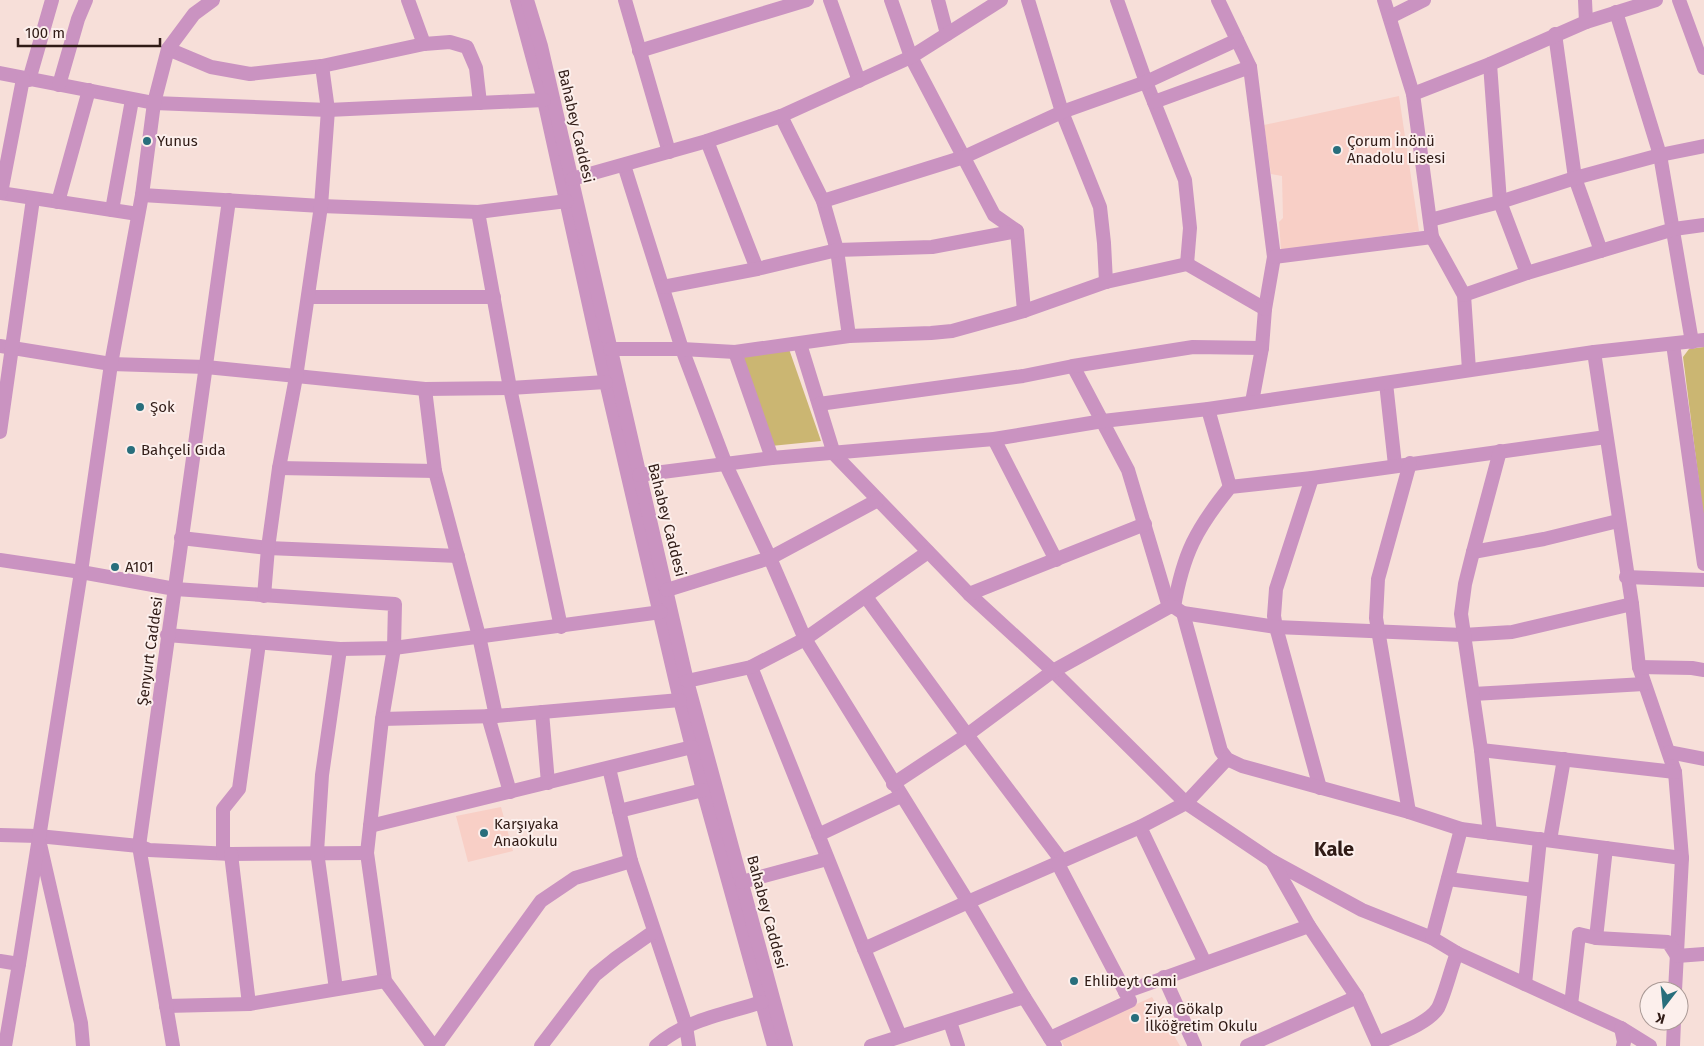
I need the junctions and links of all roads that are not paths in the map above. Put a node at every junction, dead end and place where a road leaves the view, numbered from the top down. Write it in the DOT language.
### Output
graph roads {
  1 [pos="52,0"];
  2 [pos="86,0"];
  3 [pos="213,0"];
  4 [pos="408,0"];
  5 [pos="517,0"];
  6 [pos="527,0"];
  7 [pos="625,0"];
  8 [pos="807,0"];
  9 [pos="830,0"];
  10 [pos="891,0"];
  11 [pos="938,0"];
  12 [pos="1001,0"];
  13 [pos="1028,0"];
  14 [pos="1117,0"];
  15 [pos="1218,0"];
  16 [pos="1384,0"];
  17 [pos="1424,0"];
  18 [pos="1585,0"];
  19 [pos="1656,0"];
  20 [pos="1679,0"];
  21 [pos="1616,12"];
  22 [pos="1390,16"];
  23 [pos="1586,22"];
  24 [pos="947,34"];
  25 [pos="1555,34"];
  26 [pos="1237,40"];
  27 [pos="424,44"];
  28 [pos="168,49"];
  29 [pos="639,51"];
  30 [pos="911,57"];
  31 [pos="1490,64"];
  32 [pos="322,66"];
  33 [pos="1250,67"];
  34 [pos="1704,68"];
  35 [pos="0,73"];
  36 [pos="26,79"];
  37 [pos="859,81"];
  38 [pos="1146,82"];
  39 [pos="59,85"];
  40 [pos="89,90"];
  41 [pos="1413,94"];
  42 [pos="132,100"];
  43 [pos="544,100"];
  44 [pos="1154,102"];
  45 [pos="154,103"];
  46 [pos="480,103"];
  47 [pos="328,110"];
  48 [pos="1062,112"];
  49 [pos="781,116"];
  50 [pos="707,141"];
  51 [pos="1704,146"];
  52 [pos="669,152"];
  53 [pos="1660,155"];
  54 [pos="964,157"];
  55 [pos="624,166"];
  56 [pos="1575,178"];
  57 [pos="572,179"];
  58 [pos="0,193"];
  59 [pos="142,195"];
  60 [pos="32,199"];
  61 [pos="229,200"];
  62 [pos="566,201"];
  63 [pos="823,201"];
  64 [pos="58,202"];
  65 [pos="1500,202"];
  66 [pos="321,206"];
  67 [pos="112,210"];
  68 [pos="478,212"];
  69 [pos="138,214"];
  70 [pos="1430,220"];
  71 [pos="1704,225"];
  72 [pos="1674,229"];
  73 [pos="1017,231"];
  74 [pos="1432,237"];
  75 [pos="836,250"];
  76 [pos="1601,251"];
  77 [pos="1274,257"];
  78 [pos="1187,264"];
  79 [pos="757,269"];
  80 [pos="1527,273"];
  81 [pos="1106,282"];
  82 [pos="663,288"];
  83 [pos="1464,295"];
  84 [pos="494,297"];
  85 [pos="308,298"];
  86 [pos="1265,309"];
  87 [pos="1024,311"];
  88 [pos="850,336"];
  89 [pos="1698,341"];
  90 [pos="800,344"];
  91 [pos="1673,344"];
  92 [pos="6,347"];
  93 [pos="1262,348"];
  94 [pos="610,349"];
  95 [pos="682,349"];
  96 [pos="735,352"];
  97 [pos="1594,352"];
  98 [pos="110,364"];
  99 [pos="1073,366"];
  100 [pos="206,367"];
  101 [pos="1469,370"];
  102 [pos="296,377"];
  103 [pos="606,382"];
  104 [pos="1386,382"];
  105 [pos="510,388"];
  106 [pos="425,389"];
  107 [pos="1252,402"];
  108 [pos="819,404"];
  109 [pos="1208,409"];
  110 [pos="1103,422"];
  111 [pos="0,432"];
  112 [pos="1606,437"];
  113 [pos="994,440"];
  114 [pos="1500,451"];
  115 [pos="834,454"];
  116 [pos="772,458"];
  117 [pos="726,464"];
  118 [pos="1410,464"];
  119 [pos="1396,465"];
  120 [pos="279,468"];
  121 [pos="435,471"];
  122 [pos="639,475"];
  123 [pos="1312,478"];
  124 [pos="1230,487"];
  125 [pos="878,500"];
  126 [pos="1618,521"];
  127 [pos="1145,524"];
  128 [pos="181,538"];
  129 [pos="268,548"];
  130 [pos="928,552"];
  131 [pos="1473,552"];
  132 [pos="458,556"];
  133 [pos="770,558"];
  134 [pos="0,560"];
  135 [pos="1056,560"];
  136 [pos="1704,564"];
  137 [pos="81,572"];
  138 [pos="1626,578"];
  139 [pos="1704,580"];
  140 [pos="175,590"];
  141 [pos="667,590"];
  142 [pos="969,594"];
  143 [pos="264,596"];
  144 [pos="866,597"];
  145 [pos="1632,604"];
  146 [pos="1175,609"];
  147 [pos="661,612"];
  148 [pos="561,627"];
  149 [pos="1276,627"];
  150 [pos="1378,632"];
  151 [pos="168,635"];
  152 [pos="1463,635"];
  153 [pos="479,636"];
  154 [pos="805,639"];
  155 [pos="259,644"];
  156 [pos="394,648"];
  157 [pos="340,649"];
  158 [pos="751,667"];
  159 [pos="1639,667"];
  160 [pos="1704,670"];
  161 [pos="1053,671"];
  162 [pos="687,682"];
  163 [pos="1644,684"];
  164 [pos="1473,694"];
  165 [pos="680,700"];
  166 [pos="542,712"];
  167 [pos="492,716"];
  168 [pos="382,719"];
  169 [pos="967,735"];
  170 [pos="692,746"];
  171 [pos="1481,750"];
  172 [pos="1669,752"];
  173 [pos="1227,759"];
  174 [pos="1564,759"];
  175 [pos="1704,759"];
  176 [pos="609,768"];
  177 [pos="1675,772"];
  178 [pos="548,783"];
  179 [pos="893,784"];
  180 [pos="1320,788"];
  181 [pos="703,790"];
  182 [pos="510,792"];
  183 [pos="901,796"];
  184 [pos="1186,803"];
  185 [pos="620,811"];
  186 [pos="1409,812"];
  187 [pos="370,826"];
  188 [pos="1140,827"];
  189 [pos="1461,829"];
  190 [pos="1490,833"];
  191 [pos="0,835"];
  192 [pos="818,835"];
  193 [pos="38,836"];
  194 [pos="1545,839"];
  195 [pos="139,846"];
  196 [pos="1606,848"];
  197 [pos="316,852"];
  198 [pos="227,853"];
  199 [pos="367,853"];
  200 [pos="1682,858"];
  201 [pos="828,859"];
  202 [pos="631,861"];
  203 [pos="1272,861"];
  204 [pos="1060,862"];
  205 [pos="1448,879"];
  206 [pos="742,882"];
  207 [pos="1534,890"];
  208 [pos="968,902"];
  209 [pos="1308,926"];
  210 [pos="653,932"];
  211 [pos="1432,938"];
  212 [pos="1596,938"];
  213 [pos="864,949"];
  214 [pos="1457,952"];
  215 [pos="1704,954"];
  216 [pos="1677,956"];
  217 [pos="0,960"];
  218 [pos="1205,963"];
  219 [pos="19,964"];
  220 [pos="1164,977"];
  221 [pos="385,981"];
  222 [pos="1676,981"];
  223 [pos="1525,984"];
  224 [pos="336,989"];
  225 [pos="1125,992"];
  226 [pos="1024,997"];
  227 [pos="1356,997"];
  228 [pos="762,1002"];
  229 [pos="249,1004"];
  230 [pos="1571,1005"];
  231 [pos="166,1006"];
  232 [pos="950,1022"];
  233 [pos="686,1026"];
  234 [pos="1621,1028"];
  235 [pos="1674,1031"];
  236 [pos="900,1036"];
  237 [pos="1053,1042"];
  238 [pos="1379,1044"];
  239 [pos="5,1046"];
  240 [pos="83,1046"];
  241 [pos="173,1046"];
  242 [pos="434,1046"];
  243 [pos="541,1046"];
  244 [pos="656,1046"];
  245 [pos="689,1046"];
  246 [pos="774,1046"];
  247 [pos="786,1046"];
  248 [pos="871,1046"];
  249 [pos="958,1046"];
  250 [pos="1195,1046"];
  251 [pos="1247,1046"];
  252 [pos="1623,1046"];
  253 [pos="1650,1046"];
  254 [pos="1673,1046"];
  1 -- 36 [label="street"];
  2 -- 39 [label="street"];
  3 -- 28 [label="street"];
  4 -- 27 [label="street"];
  5 -- 43 [label="street, Bahabey Caddesi"];
  6 -- 57 [label="street, Bahabey Caddesi"];
  7 -- 29 [label="street"];
  8 -- 29 [label="street"];
  9 -- 37 [label="street"];
  10 -- 30 [label="street"];
  11 -- 24 [label="street"];
  12 -- 24 [label="street"];
  13 -- 48 [label="street"];
  14 -- 38 [label="street"];
  15 -- 26 [label="street"];
  16 -- 22 [label="street"];
  17 -- 22 [label="street"];
  18 -- 23 [label="street"];
  19 -- 21 [label="street"];
  20 -- 34 [label="street"];
  21 -- 23 [label="street"];
  21 -- 53 [label="street"];
  22 -- 41 [label="street"];
  23 -- 25 [label="street"];
  24 -- 30 [label="street"];
  25 -- 31 [label="street"];
  25 -- 56 [label="street"];
  26 -- 33 [label="street"];
  26 -- 38 [label="street"];
  27 -- 32 [label="street"];
  27 -- 46 [label="street"];
  28 -- 32 [label="street"];
  28 -- 45 [label="street"];
  29 -- 52 [label="street"];
  30 -- 37 [label="street"];
  30 -- 54 [label="street"];
  31 -- 41 [label="street"];
  31 -- 65 [label="street"];
  32 -- 47 [label="street"];
  33 -- 44 [label="street"];
  33 -- 77 [label="street"];
  35 -- 36 [label="street"];
  36 -- 39 [label="street"];
  36 -- 58 [label="street"];
  37 -- 49 [label="street"];
  38 -- 44 [label="street"];
  38 -- 48 [label="street"];
  39 -- 40 [label="street"];
  40 -- 42 [label="street"];
  40 -- 64 [label="street"];
  41 -- 70 [label="street"];
  42 -- 45 [label="street"];
  42 -- 67 [label="street"];
  43 -- 46 [label="street"];
  43 -- 62 [label="street, Bahabey Caddesi"];
  44 -- 78 [label="street"];
  45 -- 47 [label="street"];
  45 -- 59 [label="street"];
  46 -- 47 [label="street"];
  47 -- 66 [label="street"];
  48 -- 54 [label="street"];
  48 -- 81 [label="street"];
  49 -- 50 [label="street"];
  49 -- 63 [label="street"];
  50 -- 52 [label="street"];
  50 -- 79 [label="street"];
  51 -- 53 [label="street"];
  52 -- 55 [label="street"];
  53 -- 56 [label="street"];
  53 -- 72 [label="street"];
  54 -- 63 [label="street"];
  54 -- 73 [label="street"];
  55 -- 57 [label="street"];
  55 -- 82 [label="street"];
  56 -- 65 [label="street"];
  56 -- 76 [label="street"];
  57 -- 94 [label="street, Bahabey Caddesi"];
  58 -- 60 [label="street"];
  59 -- 61 [label="street"];
  59 -- 69 [label="street"];
  60 -- 64 [label="street"];
  60 -- 92 [label="street"];
  61 -- 66 [label="street"];
  61 -- 100 [label="street, Şenyurt Caddesi"];
  62 -- 68 [label="street"];
  62 -- 103 [label="street, Bahabey Caddesi"];
  63 -- 75 [label="street"];
  64 -- 67 [label="street"];
  65 -- 70 [label="street"];
  65 -- 80 [label="street"];
  66 -- 68 [label="street"];
  66 -- 85 [label="street"];
  67 -- 69 [label="street"];
  68 -- 84 [label="street"];
  69 -- 98 [label="street"];
  70 -- 74 [label="street"];
  71 -- 72 [label="street"];
  72 -- 76 [label="street"];
  72 -- 89 [label="street"];
  73 -- 75 [label="street"];
  73 -- 87 [label="street"];
  74 -- 77 [label="street"];
  74 -- 83 [label="street"];
  75 -- 79 [label="street"];
  75 -- 88 [label="street"];
  76 -- 80 [label="street"];
  77 -- 86 [label="street"];
  78 -- 81 [label="street"];
  78 -- 86 [label="street"];
  79 -- 82 [label="street"];
  80 -- 83 [label="street"];
  81 -- 87 [label="street"];
  82 -- 95 [label="street"];
  83 -- 101 [label="street"];
  84 -- 85 [label="street"];
  84 -- 105 [label="street"];
  85 -- 102 [label="street"];
  86 -- 93 [label="street"];
  87 -- 88 [label="street"];
  88 -- 90 [label="street"];
  89 -- 91 [label="street"];
  90 -- 96 [label="street"];
  90 -- 108 [label="street"];
  91 -- 97 [label="street"];
  91 -- 136 [label="street"];
  92 -- 98 [label="street"];
  92 -- 111 [label="street"];
  93 -- 99 [label="street"];
  93 -- 107 [label="street"];
  94 -- 95 [label="street"];
  94 -- 122 [label="street, Bahabey Caddesi"];
  95 -- 96 [label="street"];
  95 -- 117 [label="street"];
  96 -- 116 [label="street"];
  97 -- 101 [label="street"];
  97 -- 112 [label="street"];
  98 -- 100 [label="street"];
  98 -- 137 [label="street"];
  99 -- 108 [label="street"];
  99 -- 110 [label="street"];
  100 -- 102 [label="street"];
  100 -- 128 [label="street, Şenyurt Caddesi"];
  101 -- 104 [label="street"];
  102 -- 106 [label="street"];
  102 -- 120 [label="street"];
  103 -- 105 [label="street"];
  103 -- 147 [label="street, Bahabey Caddesi"];
  104 -- 107 [label="street"];
  104 -- 119 [label="street"];
  105 -- 106 [label="street"];
  105 -- 148 [label="street"];
  106 -- 121 [label="street"];
  107 -- 109 [label="street"];
  108 -- 115 [label="street"];
  109 -- 110 [label="street"];
  109 -- 124 [label="street"];
  110 -- 113 [label="street"];
  110 -- 127 [label="street"];
  112 -- 114 [label="street"];
  112 -- 126 [label="street"];
  113 -- 115 [label="street"];
  113 -- 135 [label="street"];
  114 -- 118 [label="street"];
  114 -- 131 [label="street"];
  115 -- 116 [label="street"];
  115 -- 125 [label="street"];
  116 -- 117 [label="street"];
  117 -- 122 [label="street"];
  117 -- 133 [label="street"];
  118 -- 119 [label="street"];
  118 -- 150 [label="street"];
  119 -- 123 [label="street"];
  120 -- 121 [label="street"];
  120 -- 129 [label="street"];
  121 -- 132 [label="street"];
  122 -- 141 [label="street, Bahabey Caddesi"];
  123 -- 124 [label="street"];
  123 -- 149 [label="street"];
  124 -- 146 [label="street"];
  125 -- 130 [label="street"];
  125 -- 133 [label="street"];
  126 -- 131 [label="street"];
  126 -- 138 [label="street"];
  127 -- 135 [label="street"];
  127 -- 146 [label="street"];
  128 -- 129 [label="street"];
  128 -- 140 [label="street, Şenyurt Caddesi"];
  129 -- 132 [label="street"];
  129 -- 143 [label="street"];
  130 -- 142 [label="street"];
  130 -- 144 [label="street"];
  131 -- 152 [label="street"];
  132 -- 153 [label="street"];
  133 -- 141 [label="street"];
  133 -- 154 [label="street"];
  134 -- 137 [label="street"];
  135 -- 142 [label="street"];
  137 -- 140 [label="street"];
  137 -- 193 [label="street"];
  138 -- 139 [label="street"];
  138 -- 145 [label="street"];
  140 -- 143 [label="street"];
  140 -- 151 [label="street, Şenyurt Caddesi"];
  141 -- 162 [label="street, Bahabey Caddesi"];
  142 -- 161 [label="street"];
  143 -- 156 [label="street"];
  144 -- 154 [label="street"];
  144 -- 169 [label="street"];
  145 -- 152 [label="street"];
  145 -- 159 [label="street"];
  146 -- 149 [label="street"];
  146 -- 161 [label="street"];
  146 -- 173 [label="street"];
  147 -- 148 [label="street"];
  147 -- 165 [label="street, Bahabey Caddesi"];
  148 -- 153 [label="street"];
  149 -- 150 [label="street"];
  149 -- 180 [label="street"];
  150 -- 152 [label="street"];
  150 -- 186 [label="street"];
  151 -- 155 [label="street"];
  151 -- 195 [label="street, Şenyurt Caddesi"];
  152 -- 164 [label="street"];
  153 -- 156 [label="street"];
  153 -- 167 [label="street"];
  154 -- 158 [label="street"];
  154 -- 179 [label="street"];
  155 -- 157 [label="street"];
  155 -- 198 [label="street"];
  156 -- 157 [label="street"];
  156 -- 168 [label="street"];
  157 -- 197 [label="street"];
  158 -- 162 [label="street"];
  158 -- 192 [label="street"];
  159 -- 160 [label="street"];
  159 -- 163 [label="street"];
  161 -- 169 [label="street"];
  161 -- 184 [label="street"];
  162 -- 206 [label="street, Bahabey Caddesi"];
  163 -- 164 [label="street"];
  163 -- 172 [label="street"];
  164 -- 171 [label="street"];
  165 -- 166 [label="street"];
  165 -- 170 [label="street, Bahabey Caddesi"];
  166 -- 167 [label="street"];
  166 -- 178 [label="street"];
  167 -- 168 [label="street"];
  167 -- 182 [label="street"];
  168 -- 187 [label="street"];
  169 -- 179 [label="street"];
  169 -- 204 [label="street"];
  170 -- 176 [label="street"];
  170 -- 181 [label="street, Bahabey Caddesi"];
  171 -- 174 [label="street"];
  171 -- 190 [label="street"];
  172 -- 175 [label="street"];
  172 -- 177 [label="street"];
  173 -- 180 [label="street"];
  173 -- 184 [label="street"];
  174 -- 177 [label="street"];
  174 -- 194 [label="street"];
  176 -- 178 [label="street"];
  176 -- 185 [label="street"];
  177 -- 200 [label="street"];
  178 -- 182 [label="street"];
  179 -- 183 [label="street"];
  180 -- 186 [label="street"];
  181 -- 185 [label="street"];
  181 -- 228 [label="street, Bahabey Caddesi"];
  182 -- 187 [label="street"];
  183 -- 192 [label="street"];
  183 -- 208 [label="street"];
  184 -- 188 [label="street"];
  184 -- 203 [label="street"];
  185 -- 202 [label="street"];
  186 -- 189 [label="street"];
  187 -- 199 [label="street"];
  188 -- 204 [label="street"];
  188 -- 218 [label="street"];
  189 -- 190 [label="street"];
  189 -- 205 [label="street"];
  190 -- 194 [label="street"];
  191 -- 193 [label="street"];
  192 -- 201 [label="street"];
  193 -- 195 [label="street"];
  193 -- 219 [label="street"];
  193 -- 240 [label="street"];
  194 -- 196 [label="street"];
  194 -- 207 [label="street"];
  195 -- 198 [label="street"];
  195 -- 231 [label="street, Şenyurt Caddesi"];
  196 -- 200 [label="street"];
  196 -- 212 [label="street"];
  197 -- 198 [label="street"];
  197 -- 199 [label="street"];
  197 -- 224 [label="street"];
  198 -- 229 [label="street"];
  199 -- 221 [label="street"];
  200 -- 216 [label="street"];
  201 -- 206 [label="street"];
  201 -- 213 [label="street"];
  202 -- 210 [label="street"];
  202 -- 242 [label="street"];
  203 -- 209 [label="street"];
  203 -- 211 [label="street"];
  204 -- 208 [label="street"];
  204 -- 225 [label="street"];
  205 -- 207 [label="street"];
  205 -- 211 [label="street"];
  206 -- 247 [label="street, Bahabey Caddesi"];
  207 -- 223 [label="street"];
  208 -- 213 [label="street"];
  208 -- 226 [label="street"];
  209 -- 218 [label="street"];
  209 -- 227 [label="street"];
  210 -- 233 [label="street"];
  210 -- 243 [label="street"];
  211 -- 214 [label="street"];
  212 -- 216 [label="street"];
  212 -- 230 [label="street"];
  213 -- 236 [label="street"];
  214 -- 223 [label="street"];
  214 -- 238 [label="street"];
  215 -- 216 [label="street"];
  216 -- 222 [label="street"];
  217 -- 219 [label="street"];
  218 -- 220 [label="street"];
  219 -- 239 [label="street"];
  220 -- 225 [label="street"];
  220 -- 250 [label="street"];
  221 -- 224 [label="street"];
  221 -- 242 [label="street"];
  223 -- 230 [label="street"];
  224 -- 229 [label="street"];
  225 -- 237 [label="street"];
  226 -- 232 [label="street"];
  226 -- 237 [label="street"];
  227 -- 238 [label="street"];
  227 -- 251 [label="street"];
  228 -- 233 [label="street"];
  228 -- 246 [label="street, Bahabey Caddesi"];
  229 -- 231 [label="street"];
  230 -- 234 [label="street"];
  231 -- 241 [label="street, Şenyurt Caddesi"];
  232 -- 236 [label="street"];
  232 -- 249 [label="street"];
  233 -- 244 [label="street"];
  233 -- 245 [label="street"];
  234 -- 252 [label="street"];
  234 -- 253 [label="street"];
  235 -- 254 [label="street"];
  236 -- 248 [label="street"];
}
